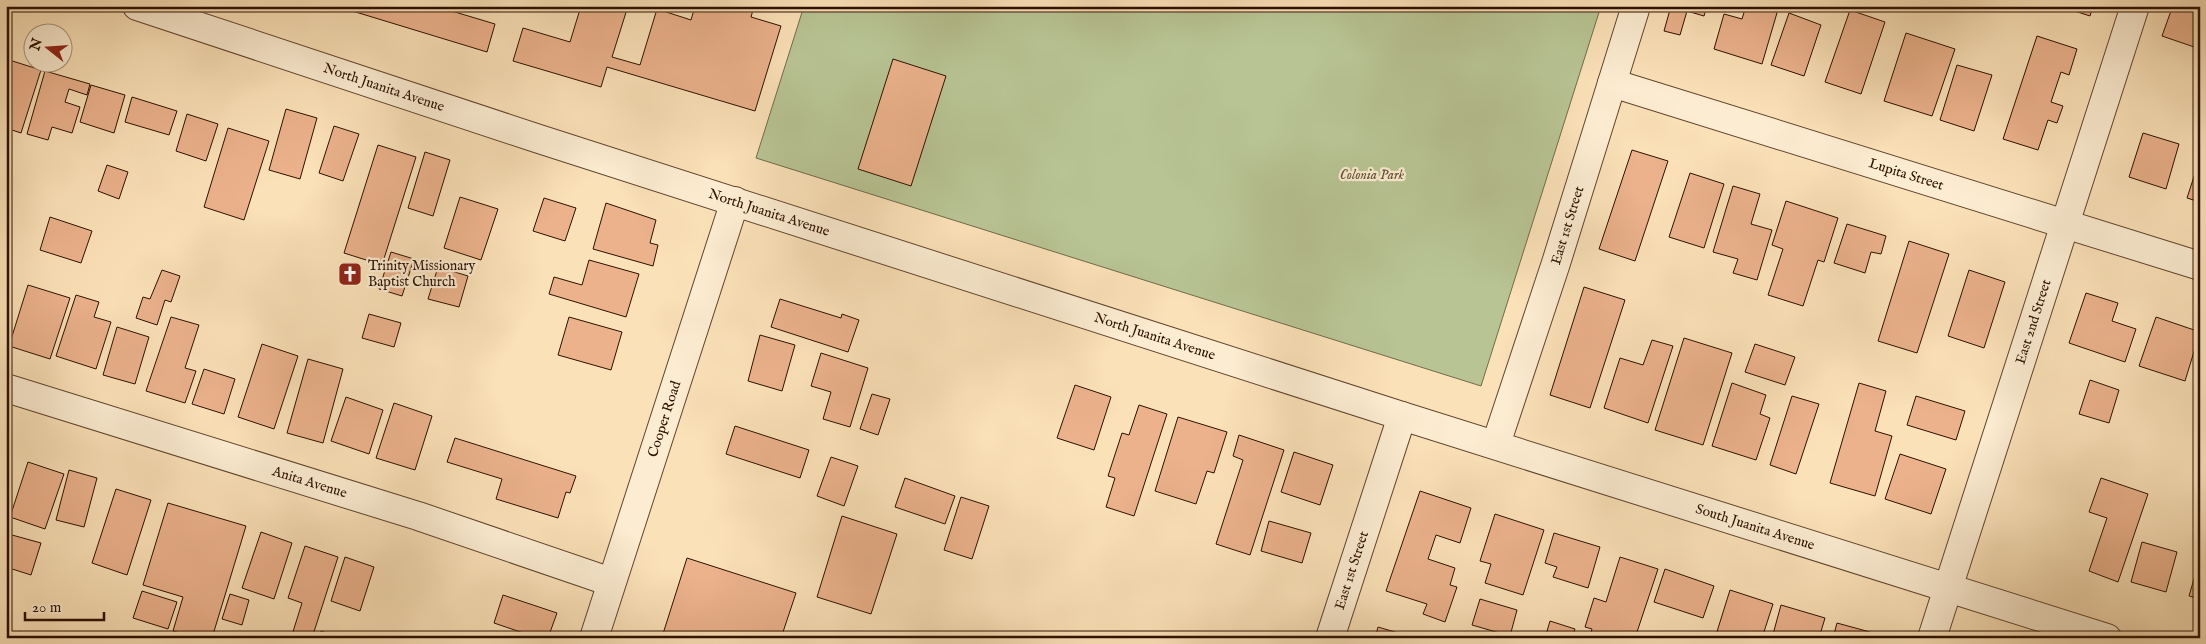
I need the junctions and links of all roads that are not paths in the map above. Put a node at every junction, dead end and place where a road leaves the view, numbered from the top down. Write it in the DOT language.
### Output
graph roads {
  1 [pos="137,6"];
  2 [pos="1636,6"];
  3 [pos="2135,6"];
  4 [pos="1612,83"];
  5 [pos="735,201"];
  6 [pos="2066,224"];
  7 [pos="2200,266"];
  8 [pos="6,388"];
  9 [pos="1402,416"];
  10 [pos="1496,444"];
  11 [pos="611,582"];
  12 [pos="1948,588"];
  13 [pos="594,638"];
  14 [pos="1330,638"];
  15 [pos="1932,638"];
  16 [pos="2107,638"];
  1 -- 5 [label="street, North Juanita Avenue"];
  2 -- 4 [label="street, East 1st Street"];
  3 -- 6 [label="street, East 2nd Street"];
  4 -- 6 [label="street, Lupita Street"];
  4 -- 10 [label="street, East 1st Street"];
  5 -- 9 [label="street, North Juanita Avenue"];
  5 -- 11 [label="street, Cooper Road"];
  6 -- 7 [label="street, Lupita Street"];
  6 -- 12 [label="street, East 2nd Street"];
  8 -- 11 [label="street, Anita Avenue"];
  9 -- 10 [label="street, South Juanita Avenue"];
  9 -- 14 [label="street, East 1st Street"];
  10 -- 12 [label="street, South Juanita Avenue"];
  11 -- 13 [label="street, Cooper Road"];
  12 -- 15 [label="street, East 2nd Street"];
  12 -- 16 [label="street, South Juanita Avenue"];
}
